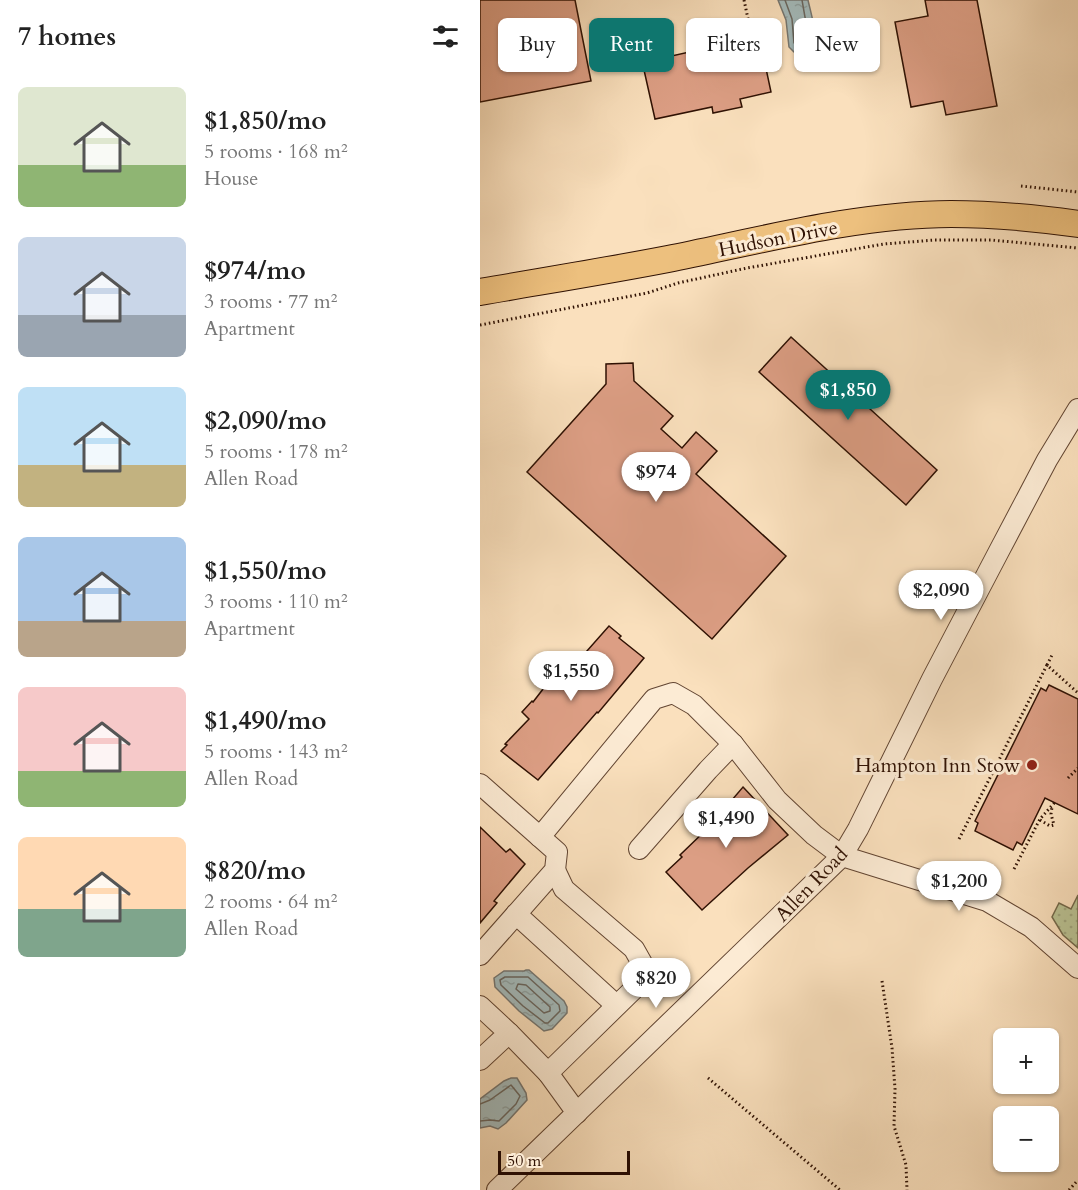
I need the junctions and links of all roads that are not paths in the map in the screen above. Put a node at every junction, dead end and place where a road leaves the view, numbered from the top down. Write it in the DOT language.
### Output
graph roads {
  1 [pos="1078,224"];
  2 [pos="480,292"];
  3 [pos="1078,409"];
  4 [pos="734,744"];
  5 [pos="480,784"];
  6 [pos="540,837"];
  7 [pos="639,849"];
  8 [pos="842,856"];
  9 [pos="555,870"];
  10 [pos="516,914"];
  11 [pos="480,955"];
  12 [pos="1078,968"];
  13 [pos="616,1005"];
  14 [pos="480,1006"];
  15 [pos="509,1033"];
  16 [pos="480,1059"];
  17 [pos="548,1072"];
  18 [pos="577,1113"];
  19 [pos="497,1190"];
  1 -- 2 [label="main road, Hudson Drive"];
  3 -- 8 [label="street, Allen Road"];
  4 -- 6 [label="street"];
  4 -- 7 [label="street"];
  4 -- 8 [label="street"];
  5 -- 6 [label="street"];
  6 -- 9 [label="street"];
  8 -- 12 [label="street"];
  8 -- 18 [label="street, Allen Road"];
  9 -- 10 [label="street"];
  9 -- 13 [label="street"];
  10 -- 11 [label="street"];
  10 -- 13 [label="street"];
  13 -- 17 [label="street"];
  14 -- 15 [label="street"];
  15 -- 16 [label="street"];
  15 -- 17 [label="street"];
  17 -- 18 [label="street"];
  18 -- 19 [label="street, Allen Road"];
}
